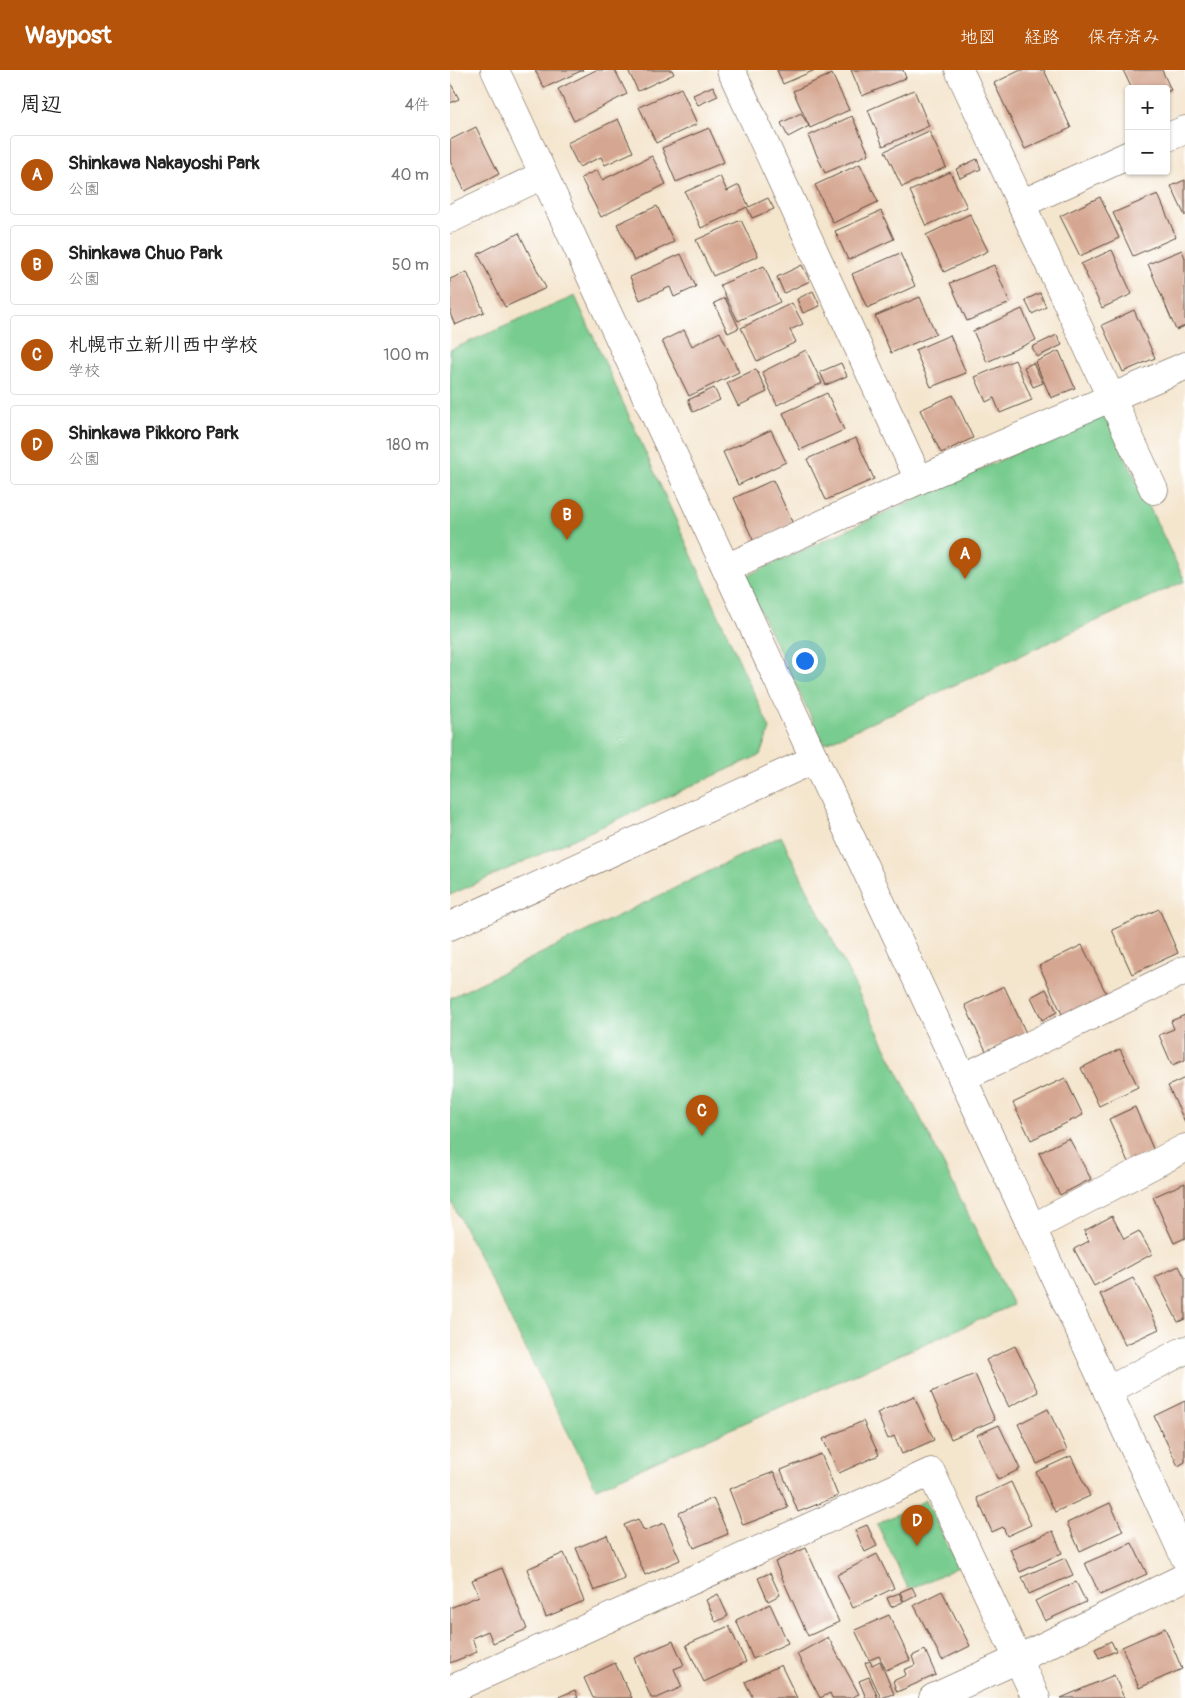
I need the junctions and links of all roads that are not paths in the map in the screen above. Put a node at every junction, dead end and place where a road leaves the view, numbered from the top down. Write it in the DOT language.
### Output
graph roads {
  1 [pos="495,70"];
  2 [pos="731,70"];
  3 [pos="959,70"];
  4 [pos="1185,130"];
  5 [pos="1170,136"];
  6 [pos="1125,158"];
  7 [pos="543,175"];
  8 [pos="1021,204"];
  9 [pos="450,219"];
  10 [pos="1185,366"];
  11 [pos="1112,398"];
  12 [pos="919,480"];
  13 [pos="1154,490"];
  14 [pos="726,568"];
  15 [pos="815,760"];
  16 [pos="450,926"];
  17 [pos="1185,970"];
  18 [pos="962,1078"];
  19 [pos="1185,1148"];
  20 [pos="1032,1228"];
  21 [pos="1185,1350"];
  22 [pos="1107,1391"];
  23 [pos="1185,1558"];
  24 [pos="1185,1577"];
  25 [pos="1018,1659"];
  26 [pos="450,1690"];
  27 [pos="933,1698"];
  28 [pos="1036,1698"];
  1 -- 7 [label="street"];
  2 -- 12 [label="street"];
  3 -- 8 [label="street"];
  4 -- 5 [label="street"];
  6 -- 8 [label="street"];
  7 -- 9 [label="street"];
  7 -- 14 [label="street"];
  8 -- 11 [label="street"];
  10 -- 11 [label="street"];
  11 -- 12 [label="street"];
  11 -- 13 [label="street"];
  12 -- 14 [label="street"];
  14 -- 15 [label="street"];
  15 -- 16 [label="street"];
  15 -- 18 [label="street"];
  17 -- 18 [label="street"];
  18 -- 20 [label="street"];
  19 -- 20 [label="street"];
  20 -- 22 [label="street"];
  21 -- 22 [label="street"];
  22 -- 23 [label="street"];
  24 -- 25 [label="street"];
  25 -- 26 [label="street"];
  25 -- 27 [label="street"];
  25 -- 28 [label="street"];
}
